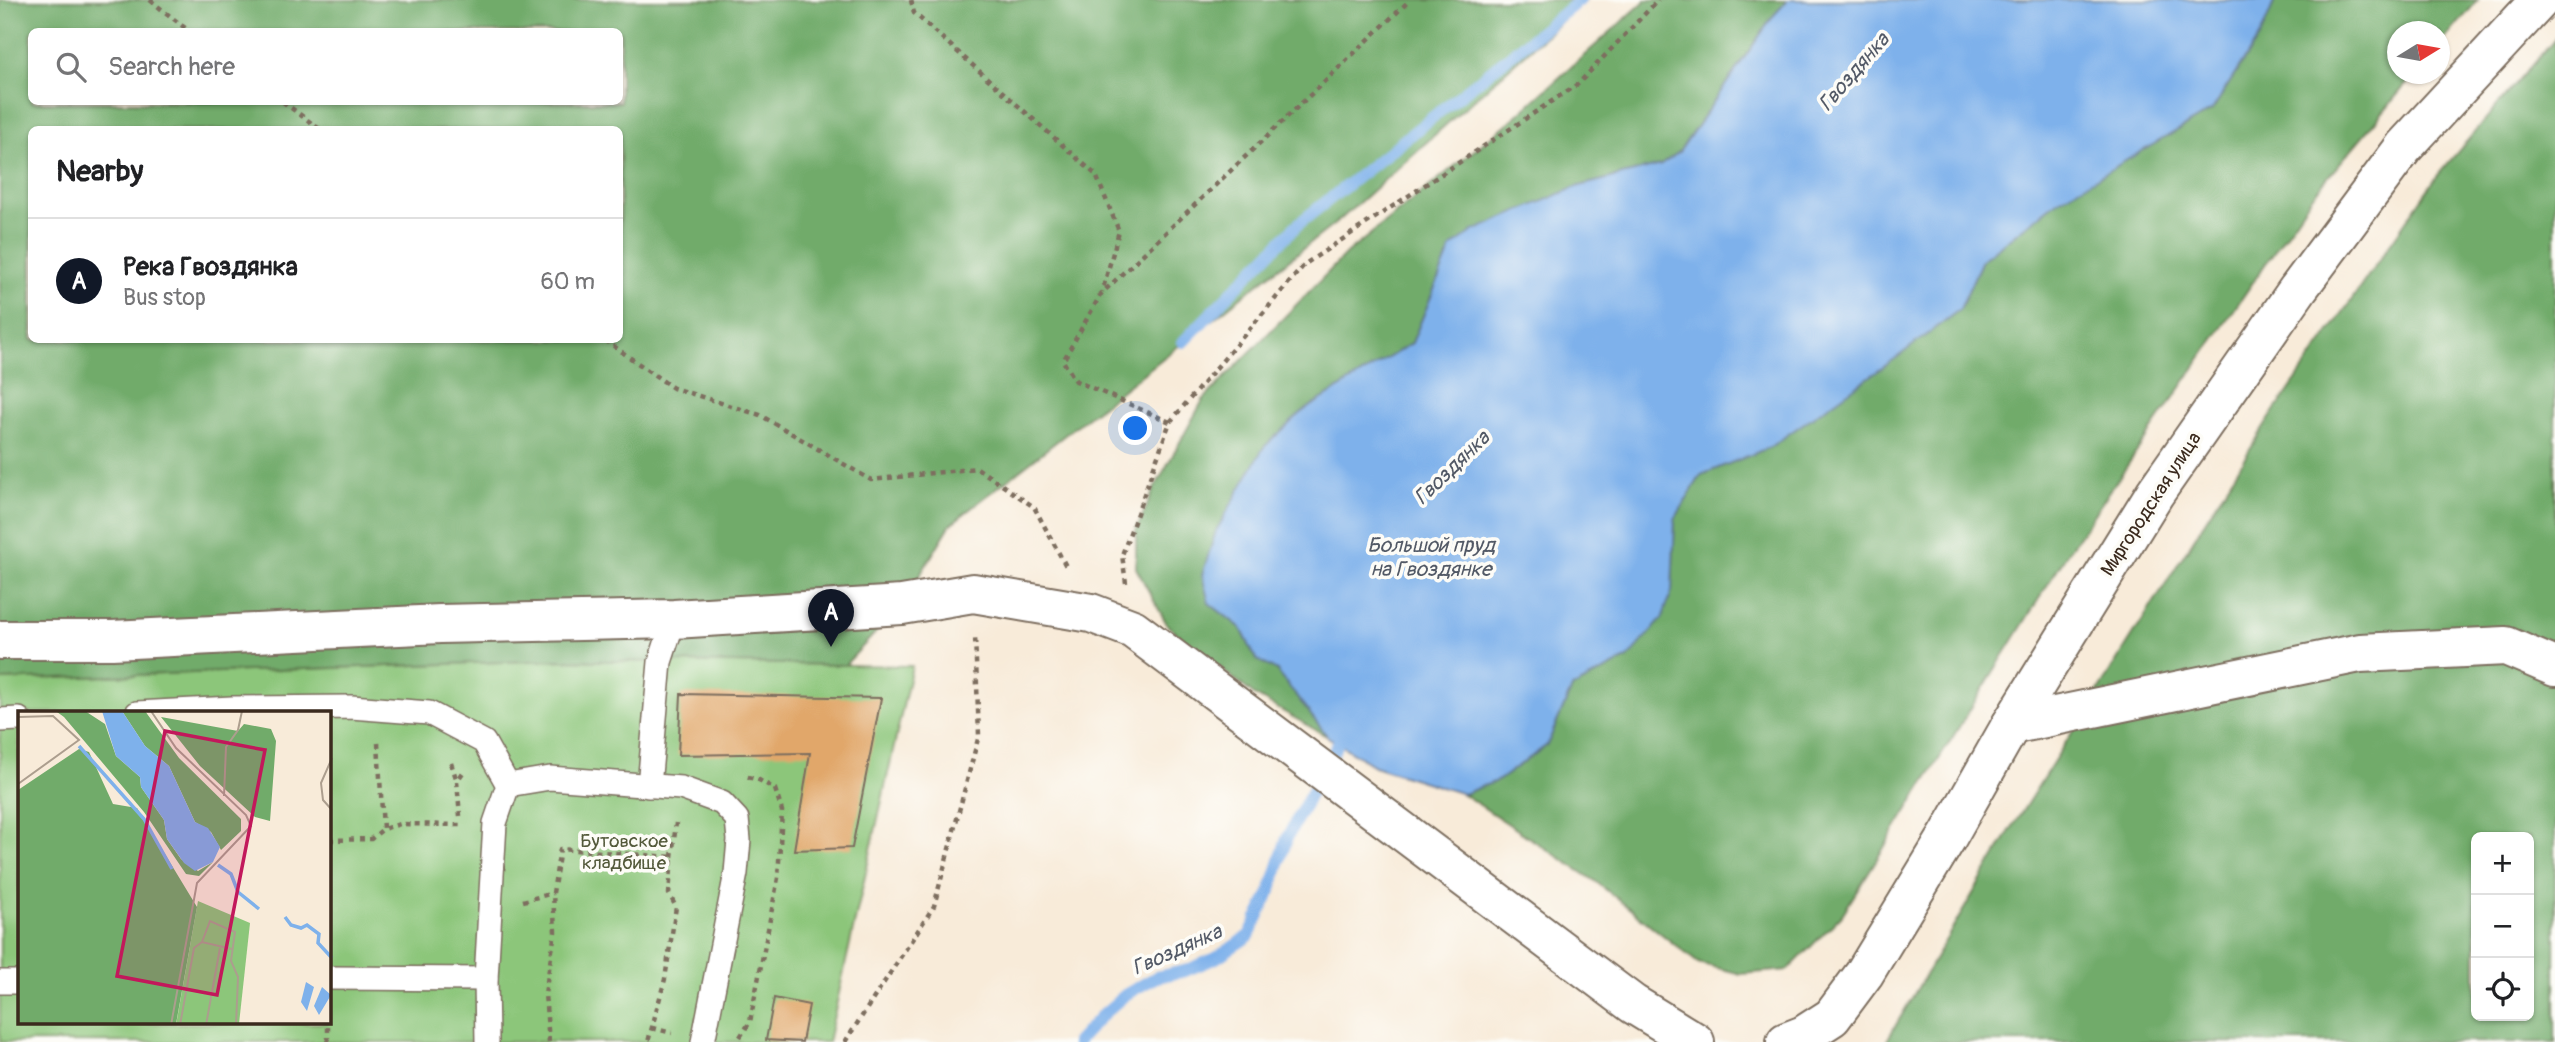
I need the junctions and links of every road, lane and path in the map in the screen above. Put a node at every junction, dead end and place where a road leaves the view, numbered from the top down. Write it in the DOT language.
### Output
graph roads {
  1 [pos="150,0"];
  2 [pos="911,0"];
  3 [pos="1410,0"];
  4 [pos="1658,0"];
  5 [pos="2540,0"];
  6 [pos="185,28"];
  7 [pos="288,105"];
  8 [pos="316,126"];
  9 [pos="1101,294"];
  10 [pos="609,343"];
  11 [pos="1170,422"];
  12 [pos="973,593"];
  13 [pos="1091,613"];
  14 [pos="674,619"];
  15 [pos="1133,629"];
  16 [pos="0,640"];
  17 [pos="2555,667"];
  18 [pos="175,711"];
  19 [pos="18,719"];
  20 [pos="0,720"];
  21 [pos="2011,725"];
  22 [pos="391,740"];
  23 [pos="484,742"];
  24 [pos="449,758"];
  25 [pos="457,781"];
  26 [pos="508,785"];
  27 [pos="649,786"];
  28 [pos="461,825"];
  29 [pos="383,829"];
  30 [pos="463,837"];
  31 [pos="331,840"];
  32 [pos="331,978"];
  33 [pos="486,979"];
  34 [pos="0,982"];
  35 [pos="18,982"];
  36 [pos="328,1024"];
  37 [pos="1795,1038"];
  38 [pos="328,1042"];
  39 [pos="487,1042"];
  40 [pos="549,1042"];
  41 [pos="648,1042"];
  42 [pos="703,1042"];
  43 [pos="845,1042"];
  44 [pos="1695,1042"];
  1 -- 6 [label="path"];
  2 -- 9 [label="path"];
  3 -- 9 [label="path"];
  4 -- 11 [label="path"];
  5 -- 21 [label="street, Миргородская улица"];
  7 -- 8 [label="path"];
  9 -- 11 [label="path"];
  10 -- 13 [label="path"];
  11 -- 15 [label="path"];
  12 -- 13 [label="street"];
  12 -- 14 [label="street"];
  12 -- 43 [label="path"];
  13 -- 15 [label="street"];
  14 -- 16 [label="street"];
  14 -- 27 [label="lane"];
  15 -- 44 [label="street"];
  17 -- 21 [label="street"];
  18 -- 23 [label="lane"];
  19 -- 20 [label="lane"];
  21 -- 37 [label="street, Миргородская улица"];
  22 -- 29 [label="path"];
  23 -- 25 [label="path"];
  23 -- 26 [label="lane"];
  24 -- 25 [label="path"];
  25 -- 28 [label="path"];
  26 -- 27 [label="lane"];
  26 -- 33 [label="lane"];
  27 -- 42 [label="lane"];
  28 -- 29 [label="path"];
  28 -- 30 [label="path"];
  29 -- 31 [label="path"];
  32 -- 33 [label="lane"];
  33 -- 39 [label="lane"];
  34 -- 35 [label="lane"];
  36 -- 38 [label="path"];
  40 -- 41 [label="path"];
}
